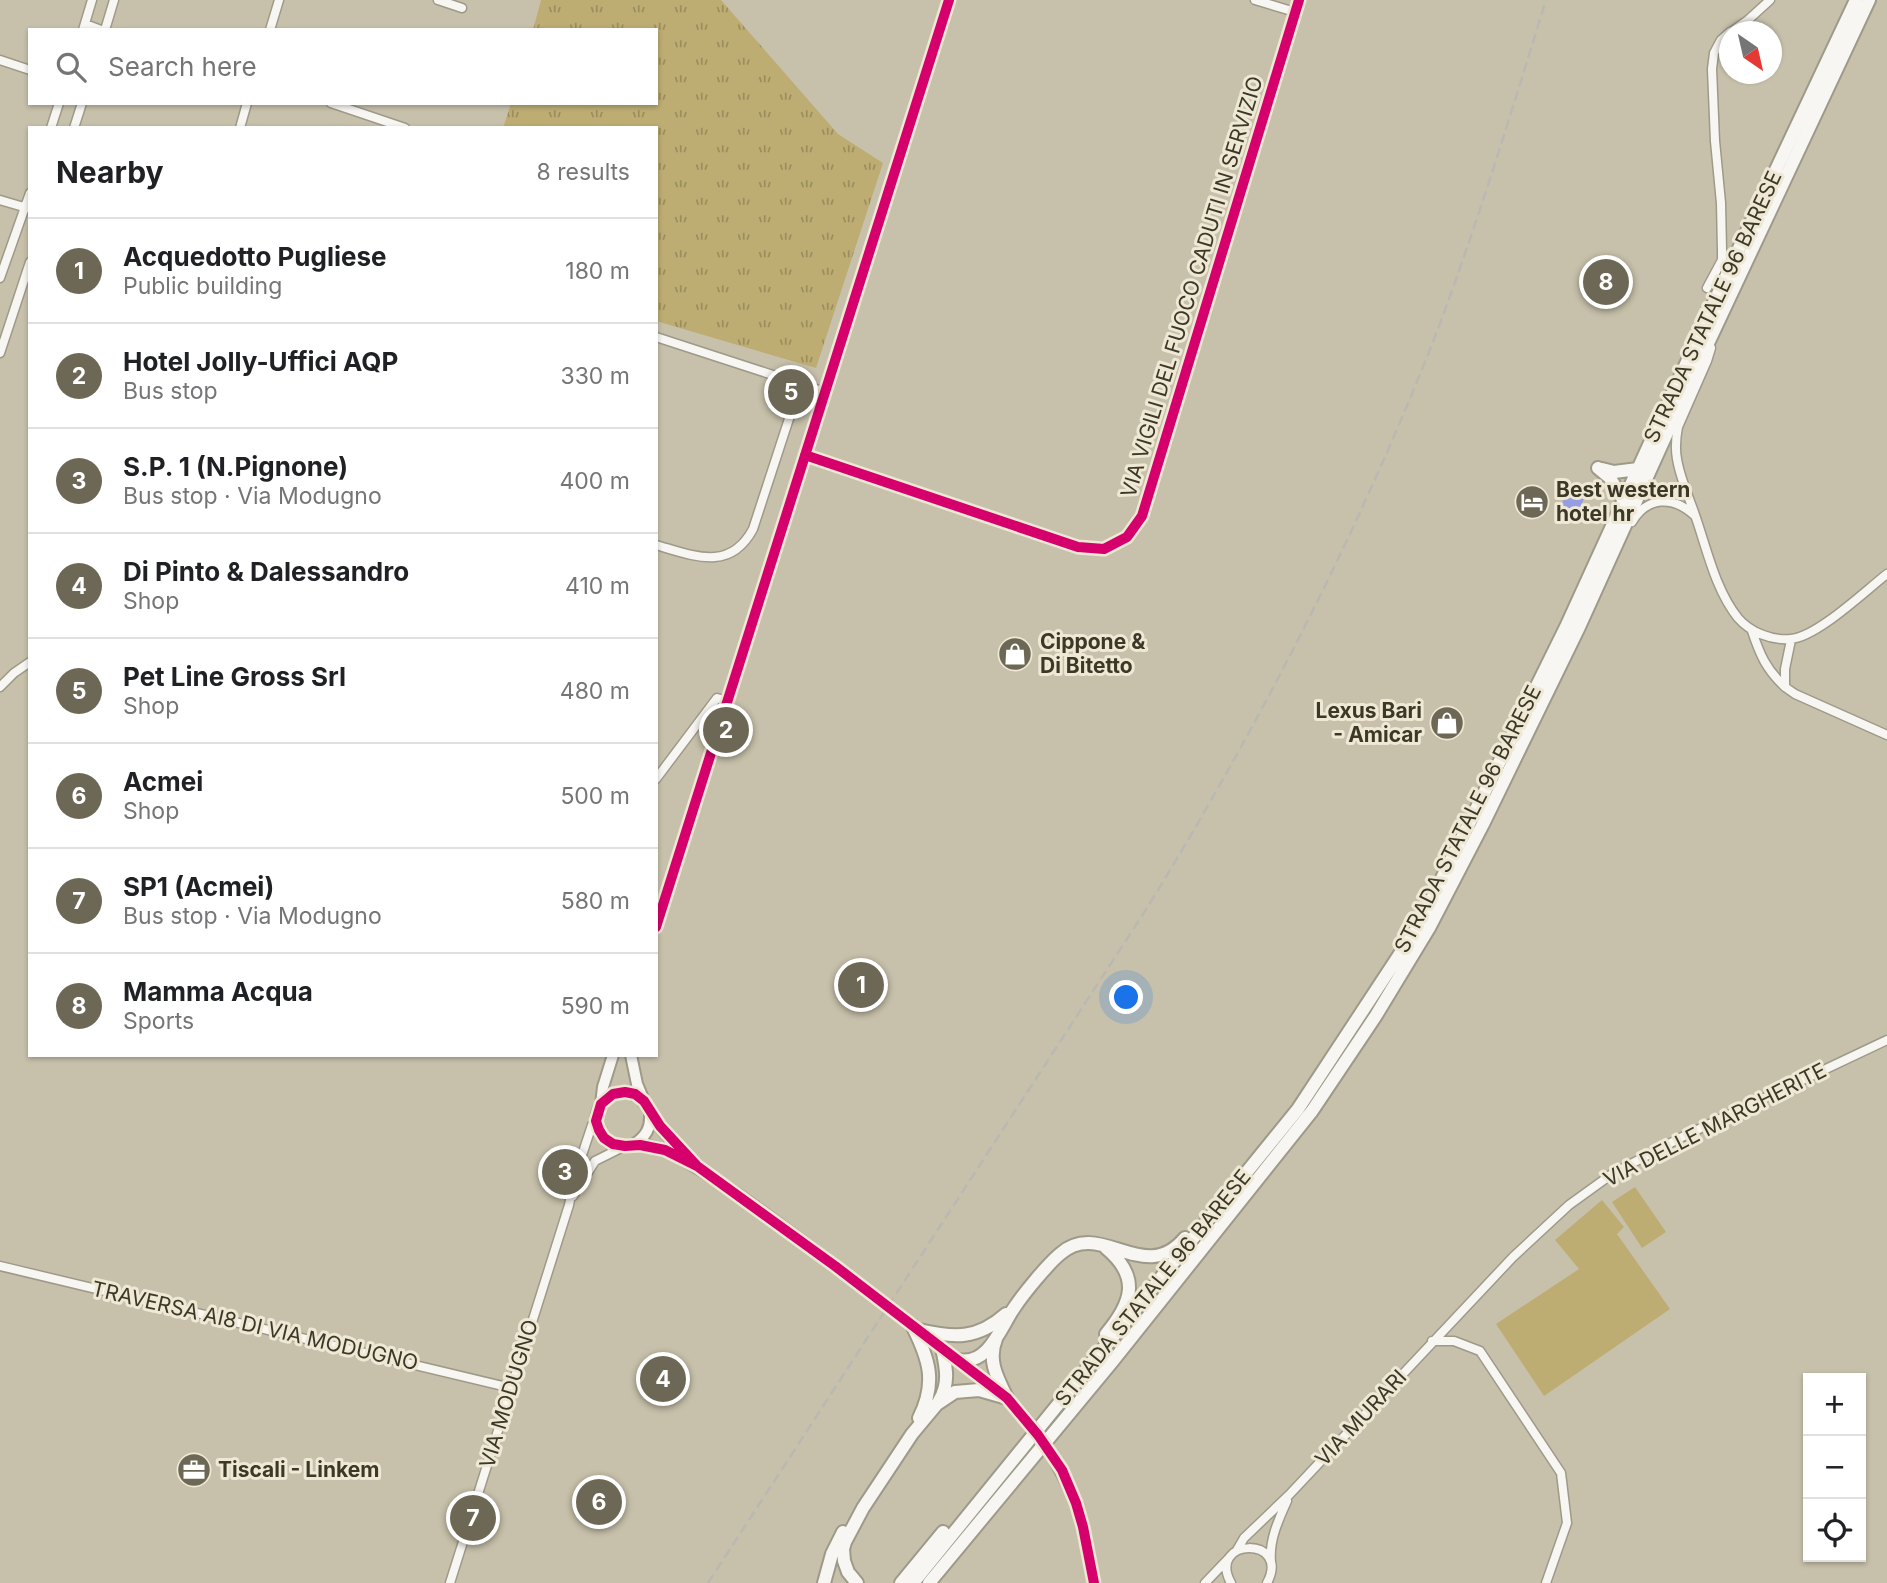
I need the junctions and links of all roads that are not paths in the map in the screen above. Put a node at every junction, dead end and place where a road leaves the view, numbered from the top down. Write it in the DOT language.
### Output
graph roads {
  1 [pos="92,0"];
  2 [pos="114,0"];
  3 [pos="279,0"];
  4 [pos="438,0"];
  5 [pos="949,0"];
  6 [pos="1255,0"];
  7 [pos="1299,0"];
  8 [pos="1770,0"];
  9 [pos="1856,0"];
  10 [pos="1868,0"];
  11 [pos="463,8"];
  12 [pos="1295,12"];
  13 [pos="1746,21"];
  14 [pos="84,27"];
  15 [pos="104,28"];
  16 [pos="271,28"];
  17 [pos="1719,44"];
  18 [pos="0,61"];
  19 [pos="28,69"];
  20 [pos="58,105"];
  21 [pos="81,105"];
  22 [pos="246,105"];
  23 [pos="337,105"];
  24 [pos="52,126"];
  25 [pos="75,126"];
  26 [pos="241,126"];
  27 [pos="399,126"];
  28 [pos="0,200"];
  29 [pos="27,208"];
  30 [pos="1734,259"];
  31 [pos="28,267"];
  32 [pos="1716,273"];
  33 [pos="0,278"];
  34 [pos="1713,290"];
  35 [pos="1719,321"];
  36 [pos="658,338"];
  37 [pos="1,353"];
  38 [pos="800,385"];
  39 [pos="825,392"];
  40 [pos="805,455"];
  41 [pos="1638,470"];
  42 [pos="1624,501"];
  43 [pos="1696,517"];
  44 [pos="658,546"];
  45 [pos="1887,574"];
  46 [pos="1601,580"];
  47 [pos="1752,631"];
  48 [pos="1791,640"];
  49 [pos="28,663"];
  50 [pos="0,687"];
  51 [pos="1785,687"];
  52 [pos="728,701"];
  53 [pos="1887,735"];
  54 [pos="658,776"];
  55 [pos="658,922"];
  56 [pos="1887,1040"];
  57 [pos="612,1057"];
  58 [pos="631,1057"];
  59 [pos="601,1104"];
  60 [pos="647,1106"];
  61 [pos="596,1121"];
  62 [pos="629,1145"];
  63 [pos="1261,1155"];
  64 [pos="697,1166"];
  65 [pos="569,1205"];
  66 [pos="1103,1246"];
  67 [pos="0,1266"];
  68 [pos="1015,1307"];
  69 [pos="913,1326"];
  70 [pos="996,1338"];
  71 [pos="1432,1341"];
  72 [pos="942,1348"];
  73 [pos="959,1360"];
  74 [pos="511,1388"];
  75 [pos="1010,1401"];
  76 [pos="937,1404"];
  77 [pos="1046,1420"];
  78 [pos="912,1434"];
  79 [pos="1289,1495"];
  80 [pos="981,1499"];
  81 [pos="863,1508"];
  82 [pos="1237,1550"];
  83 [pos="1230,1557"];
  84 [pos="1271,1563"];
  85 [pos="1269,1581"];
  86 [pos="450,1583"];
  87 [pos="824,1583"];
  88 [pos="857,1583"];
  89 [pos="901,1583"];
  90 [pos="913,1583"];
  91 [pos="929,1583"];
  92 [pos="1094,1583"];
  93 [pos="1205,1583"];
  94 [pos="1231,1583"];
  95 [pos="1546,1583"];
  1 -- 14 [label="street"];
  2 -- 15 [label="street"];
  3 -- 16 [label="street"];
  4 -- 11 [label="street"];
  5 -- 39 [label="street"];
  6 -- 12 [label="street"];
  7 -- 12 [label="street, VIA VIGILI DEL FUOCO CADUTI IN SERVIZIO"];
  8 -- 13 [label="street"];
  9 -- 30 [label="main road, STRADA STATALE 96 BARESE"];
  10 -- 35 [label="main road, STRADA STATALE 96 BARESE"];
  12 -- 40 [label="street, VIA VIGILI DEL FUOCO CADUTI IN SERVIZIO"];
  17 -- 32 [label="street"];
  18 -- 19 [label="street"];
  20 -- 24 [label="street"];
  21 -- 25 [label="street"];
  22 -- 26 [label="street"];
  23 -- 27 [label="street"];
  28 -- 29 [label="street"];
  29 -- 33 [label="street"];
  30 -- 32 [label="main road"];
  30 -- 34 [label="main road, STRADA STATALE 96 BARESE"];
  31 -- 37 [label="street"];
  32 -- 34 [label="main road"];
  34 -- 41 [label="main road, STRADA STATALE 96 BARESE"];
  35 -- 43 [label="street"];
  35 -- 46 [label="main road, STRADA STATALE 96 BARESE"];
  36 -- 38 [label="street"];
  38 -- 39 [label="street"];
  38 -- 44 [label="street"];
  39 -- 40 [label="street"];
  40 -- 52 [label="street"];
  41 -- 42 [label="main road, STRADA STATALE 96 BARESE"];
  41 -- 42 [label="main road"];
  42 -- 63 [label="main road, STRADA STATALE 96 BARESE"];
  43 -- 46 [label="street"];
  43 -- 47 [label="street"];
  45 -- 48 [label="street"];
  46 -- 91 [label="main road, STRADA STATALE 96 BARESE"];
  47 -- 48 [label="street"];
  47 -- 51 [label="street"];
  48 -- 51 [label="street"];
  49 -- 50 [label="street"];
  51 -- 53 [label="street"];
  52 -- 54 [label="street"];
  52 -- 55 [label="street"];
  56 -- 71 [label="street, VIA DELLE MARGHERITE"];
  57 -- 59 [label="street"];
  58 -- 60 [label="street"];
  59 -- 60 [label="street"];
  59 -- 61 [label="street"];
  60 -- 62 [label="street"];
  60 -- 64 [label="street"];
  61 -- 62 [label="street"];
  61 -- 65 [label="street, VIA MODUGNO"];
  62 -- 64 [label="street"];
  62 -- 65 [label="street, VIA MODUGNO"];
  63 -- 66 [label="main road"];
  63 -- 77 [label="main road, STRADA STATALE 96 BARESE"];
  64 -- 69 [label="street, bridge"];
  65 -- 74 [label="street, VIA MODUGNO"];
  66 -- 68 [label="main road"];
  66 -- 77 [label="main road"];
  67 -- 74 [label="street, TRAVERSA AI8 DI VIA MODUGNO"];
  68 -- 69 [label="main road"];
  68 -- 70 [label="main road"];
  69 -- 72 [label="street"];
  69 -- 78 [label="main road"];
  70 -- 73 [label="main road"];
  70 -- 75 [label="main road"];
  71 -- 79 [label="street, VIA MURARI"];
  71 -- 95 [label="street"];
  72 -- 73 [label="street"];
  72 -- 76 [label="main road"];
  73 -- 75 [label="street"];
  74 -- 86 [label="street, VIA MODUGNO"];
  75 -- 76 [label="main road"];
  75 -- 92 [label="street, bridge"];
  76 -- 78 [label="main road"];
  77 -- 80 [label="main road, STRADA STATALE 96 BARESE"];
  78 -- 81 [label="main road"];
  79 -- 82 [label="street, VIA MURARI"];
  79 -- 84 [label="street, VIA MURARI"];
  80 -- 89 [label="main road"];
  80 -- 90 [label="main road, STRADA STATALE 96 BARESE"];
  81 -- 87 [label="main road"];
  81 -- 88 [label="main road"];
  82 -- 83 [label="street, VIA MURARI"];
  82 -- 84 [label="street"];
  83 -- 93 [label="street, VIA MURARI"];
  83 -- 94 [label="street"];
  84 -- 85 [label="street, VIA MURARI"];
}
